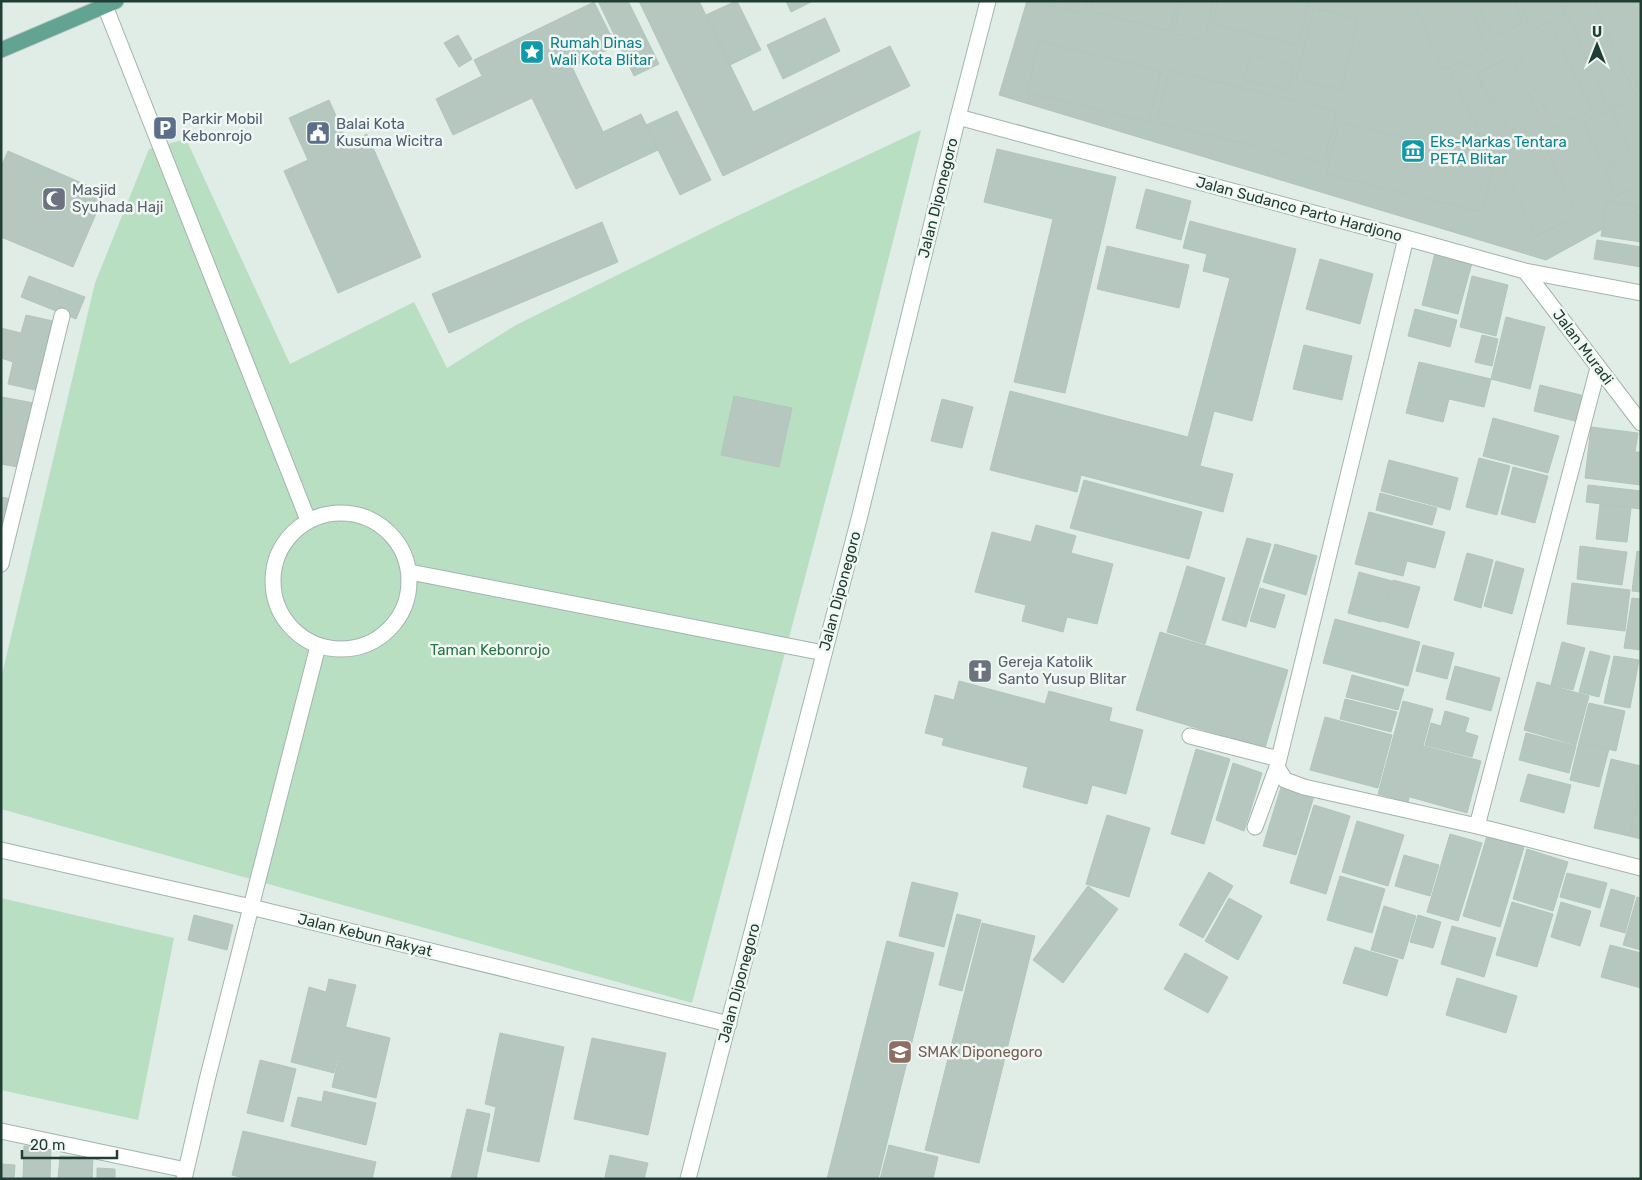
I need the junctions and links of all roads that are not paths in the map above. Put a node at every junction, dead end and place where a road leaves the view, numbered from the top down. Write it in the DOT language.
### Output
graph roads {
  1 [pos="988,1"];
  2 [pos="110,4"];
  3 [pos="1,50"];
  4 [pos="958,117"];
  5 [pos="1406,238"];
  6 [pos="1525,271"];
  7 [pos="1641,293"];
  8 [pos="62,316"];
  9 [pos="1598,368"];
  10 [pos="1641,423"];
  11 [pos="308,520"];
  12 [pos="1,564"];
  13 [pos="410,572"];
  14 [pos="318,646"];
  15 [pos="824,653"];
  16 [pos="1190,736"];
  17 [pos="1278,763"];
  18 [pos="1477,826"];
  19 [pos="1255,827"];
  20 [pos="1,850"];
  21 [pos="1641,868"];
  22 [pos="251,907"];
  23 [pos="729,1024"];
  24 [pos="1,1131"];
  25 [pos="185,1175"];
  26 [pos="688,1179"];
  1 -- 4 [label="street, Jalan Diponegoro"];
  2 -- 3 [label="main road"];
  2 -- 11 [label="street"];
  4 -- 5 [label="street, Jalan Sudanco Parto Hardjono"];
  4 -- 15 [label="street, Jalan Diponegoro"];
  5 -- 6 [label="street, Jalan Sudanco Parto Hardjono"];
  5 -- 17 [label="street"];
  6 -- 7 [label="street, Jalan Sudanco Parto Hardjono"];
  6 -- 9 [label="street, Jalan Muradi"];
  8 -- 12 [label="street"];
  9 -- 10 [label="street, Jalan Muradi"];
  9 -- 18 [label="street"];
  11 -- 13 [label="street"];
  11 -- 14 [label="street"];
  13 -- 14 [label="street"];
  13 -- 15 [label="street"];
  14 -- 22 [label="street"];
  15 -- 23 [label="street, Jalan Diponegoro"];
  16 -- 17 [label="street"];
  17 -- 18 [label="street"];
  17 -- 19 [label="street"];
  18 -- 21 [label="street"];
  20 -- 22 [label="street, Jalan Kebun Rakyat"];
  22 -- 23 [label="street, Jalan Kebun Rakyat"];
  22 -- 25 [label="street"];
  23 -- 26 [label="street, Jalan Diponegoro"];
  24 -- 25 [label="street"];
}
